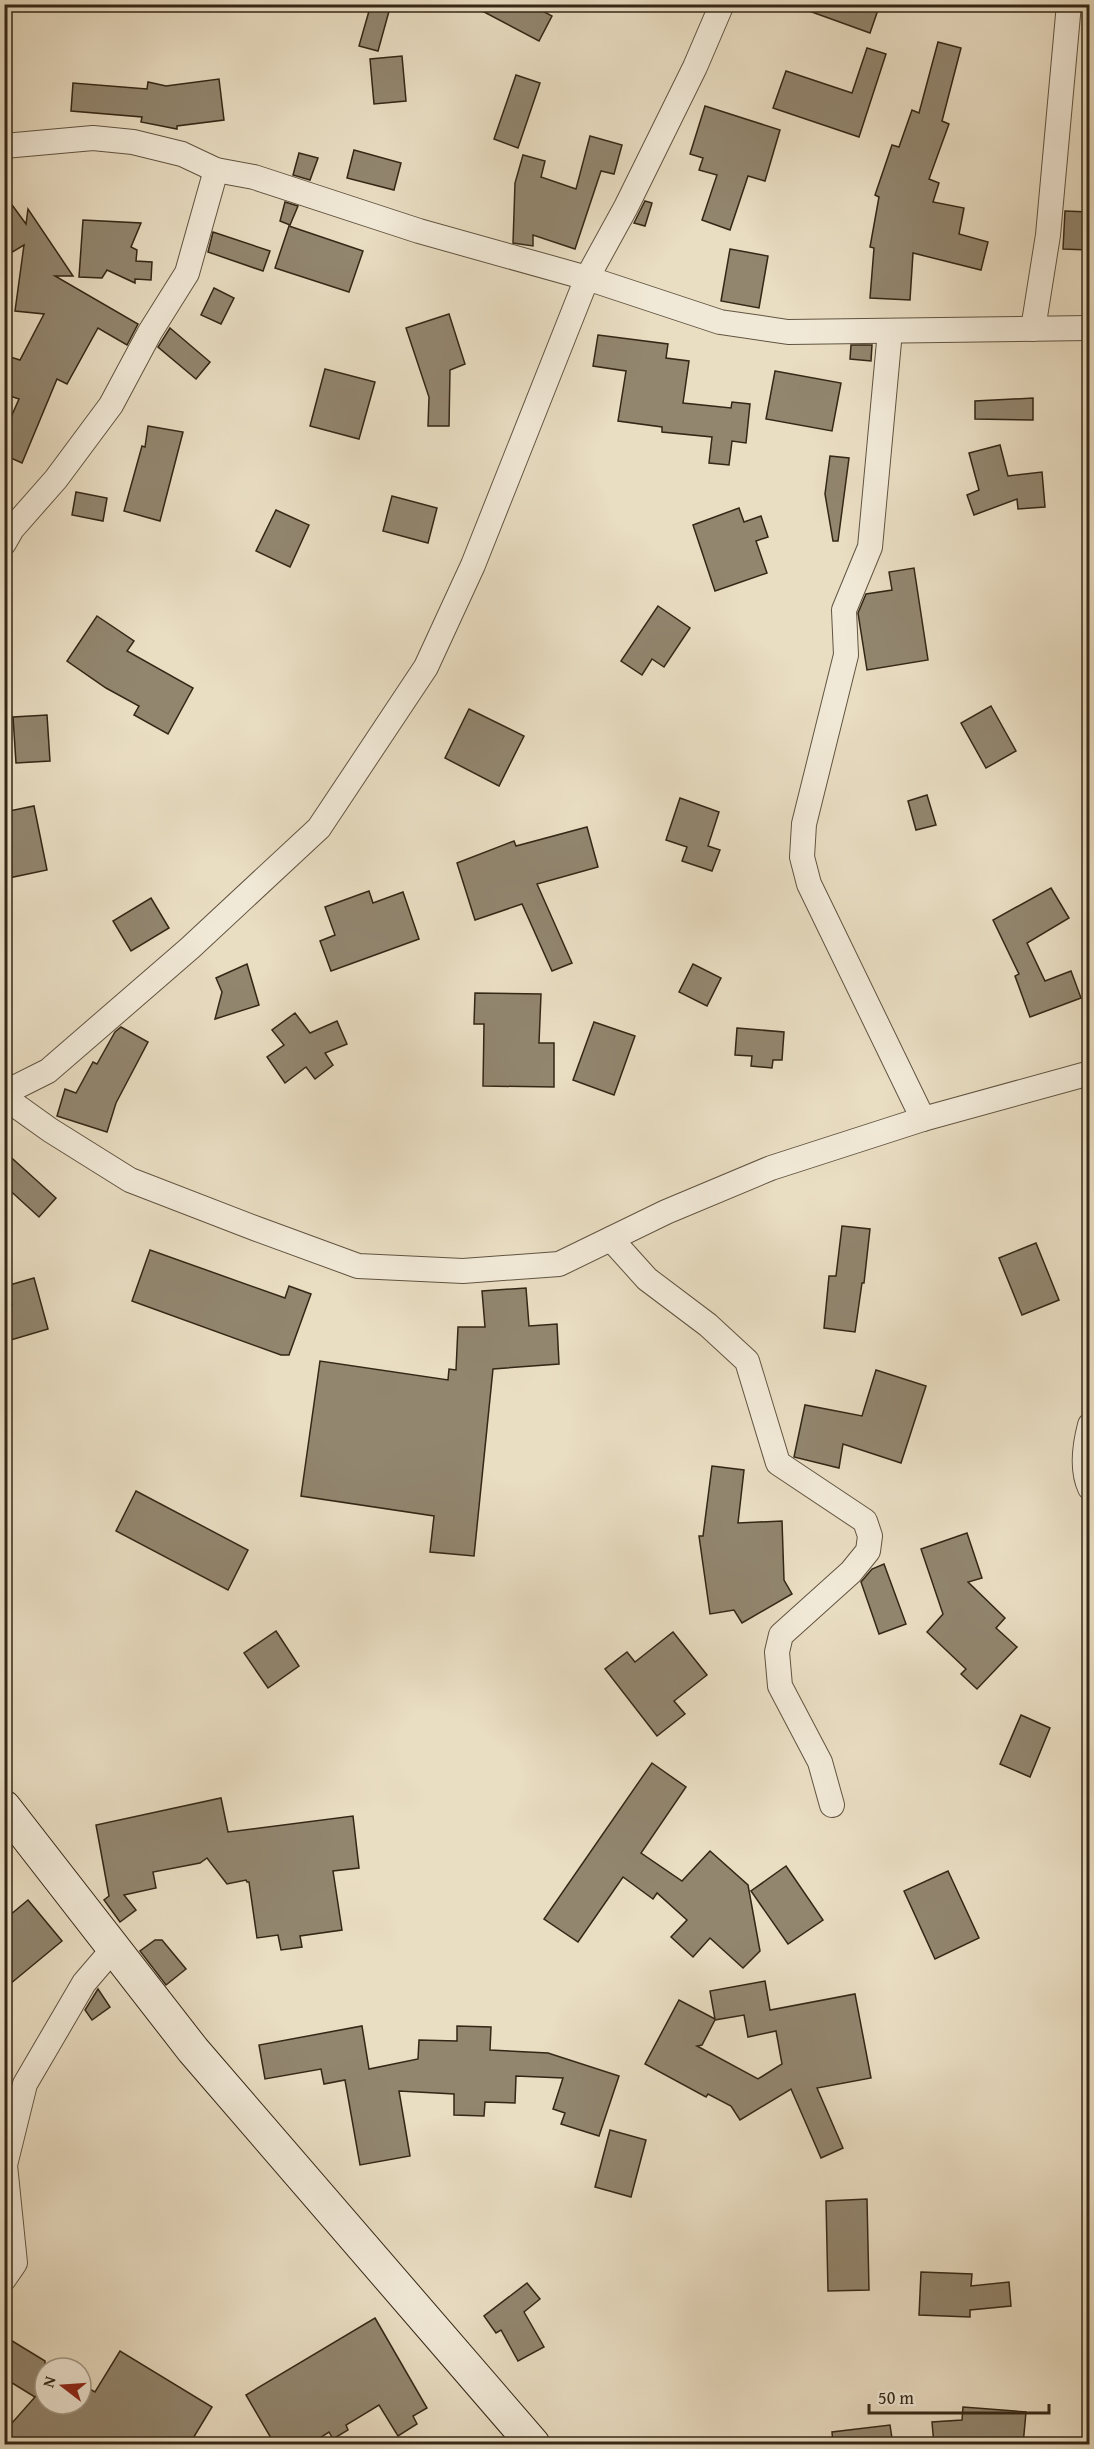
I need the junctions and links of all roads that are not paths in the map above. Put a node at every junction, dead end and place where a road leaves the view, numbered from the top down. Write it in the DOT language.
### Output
graph roads {
  1 [pos="722,4"];
  2 [pos="1069,4"];
  3 [pos="4,146"];
  4 [pos="216,170"];
  5 [pos="587,278"];
  6 [pos="1089,328"];
  7 [pos="1033,329"];
  8 [pos="890,331"];
  9 [pos="4,543"];
  10 [pos="1089,1073"];
  11 [pos="4,1095"];
  12 [pos="923,1119"];
  13 [pos="611,1239"];
  14 [pos="1089,1425"];
  15 [pos="1089,1488"];
  16 [pos="832,1804"];
  17 [pos="4,1808"];
  18 [pos="114,1948"];
  19 [pos="4,2279"];
  20 [pos="532,2445"];
  1 -- 5 [label="street"];
  2 -- 7 [label="street"];
  3 -- 4 [label="street"];
  4 -- 5 [label="street"];
  4 -- 9 [label="street"];
  5 -- 8 [label="street"];
  5 -- 11 [label="street"];
  6 -- 7 [label="street"];
  7 -- 8 [label="street"];
  8 -- 12 [label="street"];
  10 -- 12 [label="street"];
  11 -- 13 [label="street"];
  12 -- 13 [label="street"];
  13 -- 16 [label="street"];
  14 -- 15 [label="street"];
  17 -- 18 [label="street"];
  18 -- 19 [label="street"];
  18 -- 20 [label="street"];
}
